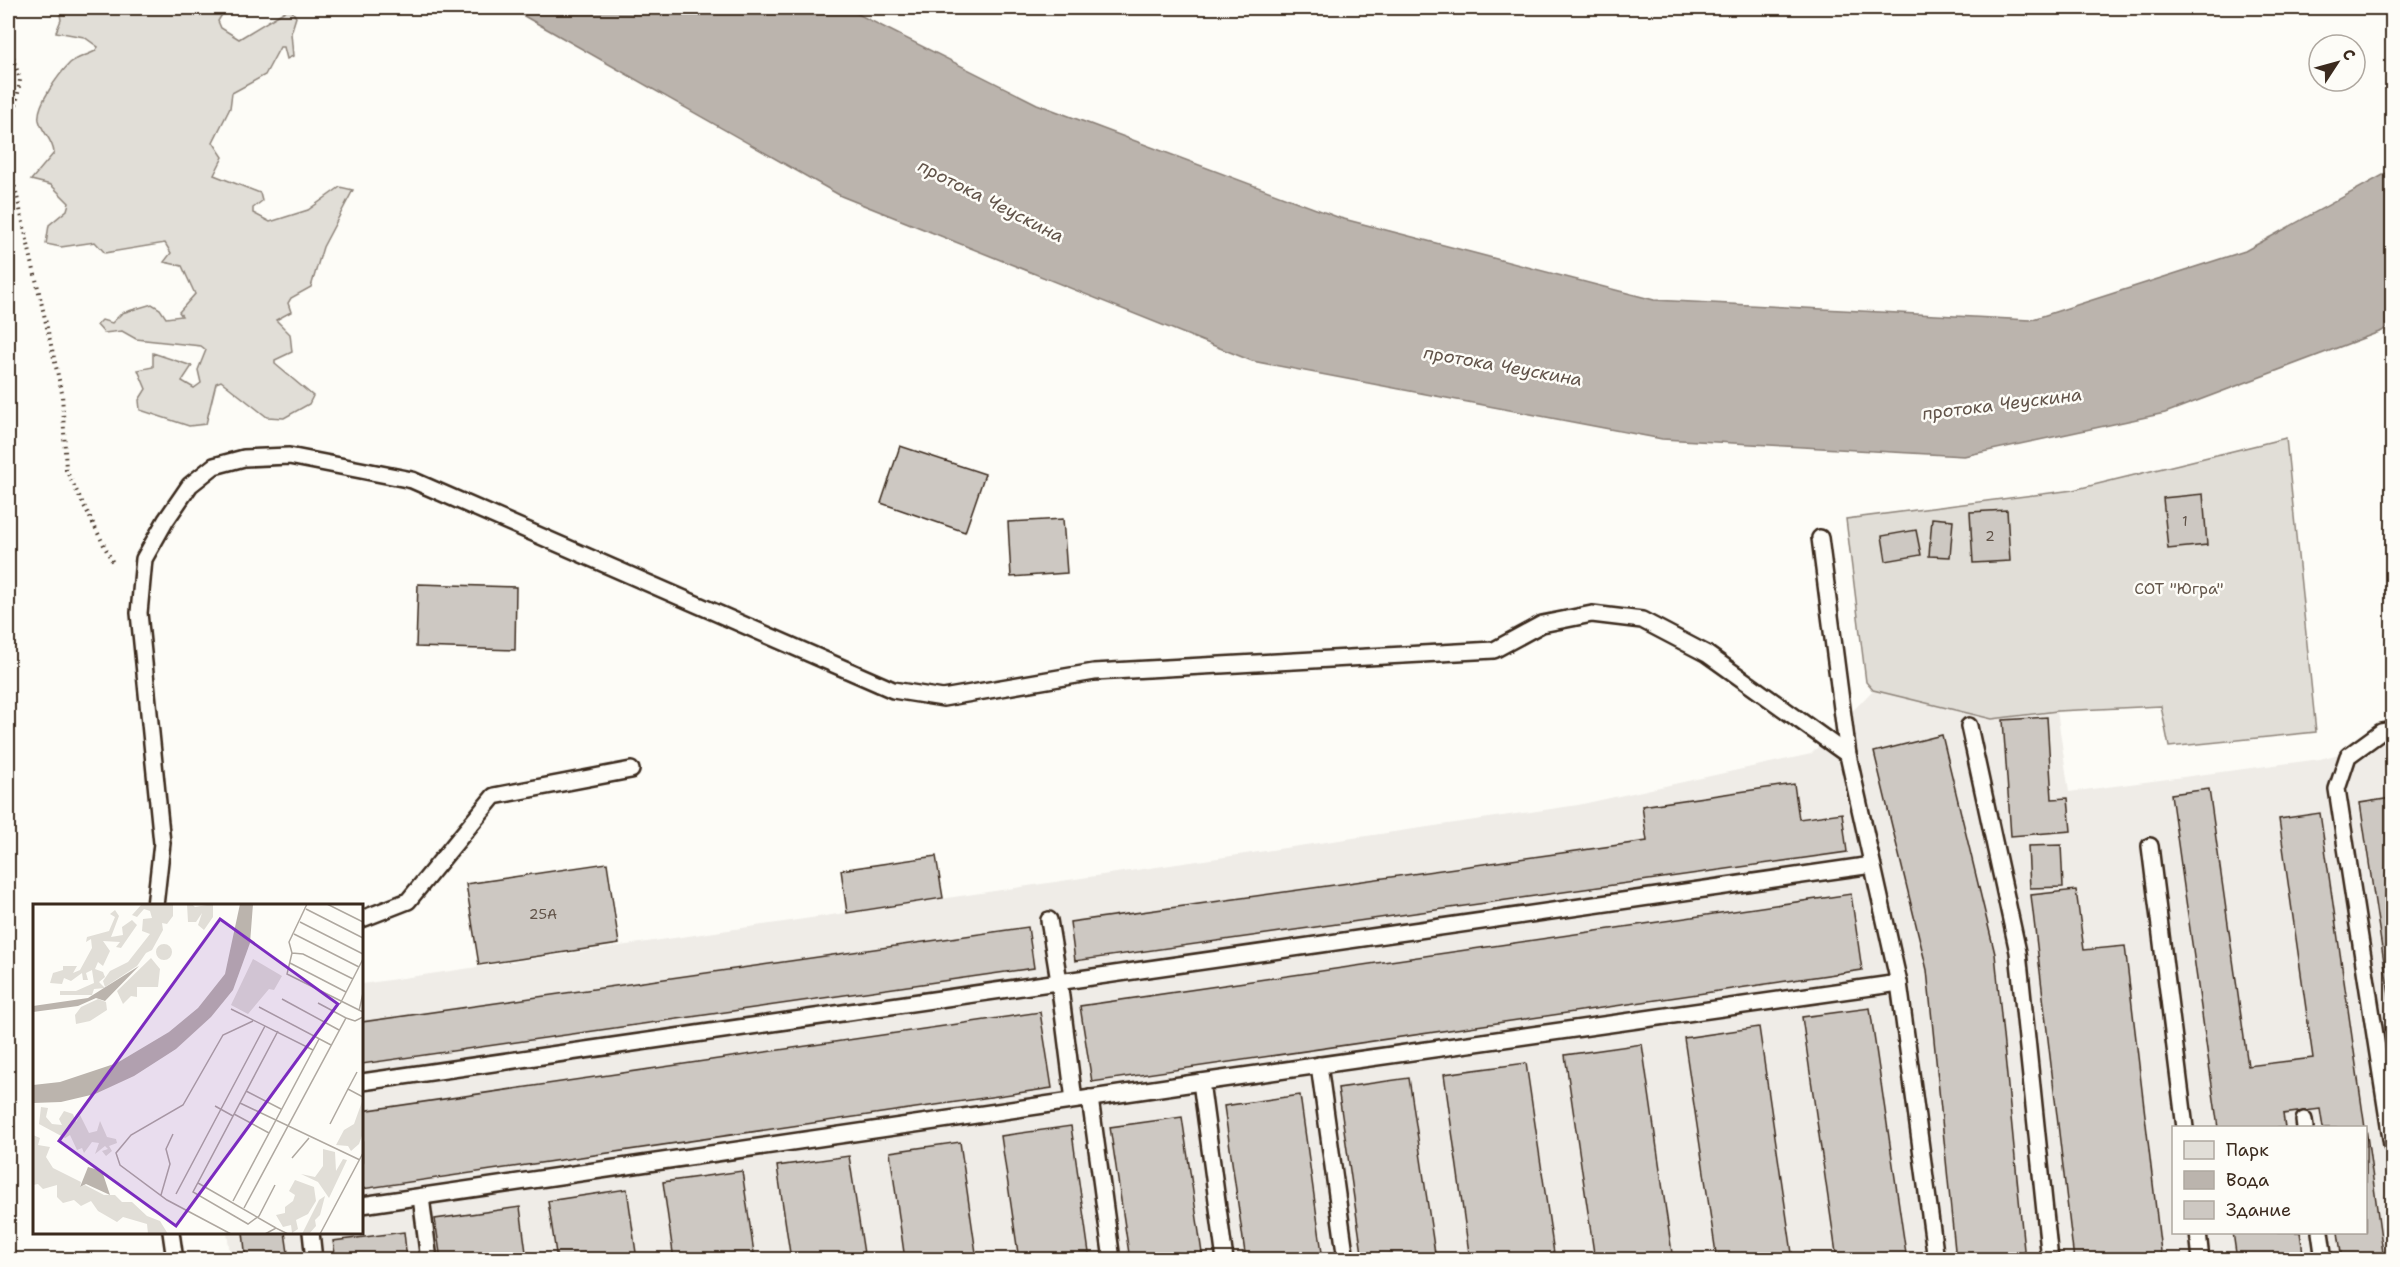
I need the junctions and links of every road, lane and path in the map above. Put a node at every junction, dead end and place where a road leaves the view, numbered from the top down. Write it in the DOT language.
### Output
graph roads {
  1 [pos="8,40"];
  2 [pos="8,157"];
  3 [pos="1820,538"];
  4 [pos="118,572"];
  5 [pos="1969,726"];
  6 [pos="2392,730"];
  7 [pos="1848,755"];
  8 [pos="631,770"];
  9 [pos="2150,846"];
  10 [pos="1872,865"];
  11 [pos="155,904"];
  12 [pos="363,919"];
  13 [pos="1049,920"];
  14 [pos="1059,981"];
  15 [pos="1899,983"];
  16 [pos="1319,1065"];
  17 [pos="363,1082"];
  18 [pos="1201,1082"];
  19 [pos="1090,1098"];
  20 [pos="1074,1100"];
  21 [pos="2185,1126"];
  22 [pos="2392,1144"];
  23 [pos="421,1197"];
  24 [pos="363,1205"];
  25 [pos="171,1234"];
  26 [pos="311,1234"];
  27 [pos="2198,1234"];
  28 [pos="2320,1234"];
  29 [pos="175,1260"];
  30 [pos="314,1260"];
  31 [pos="429,1260"];
  32 [pos="1112,1260"];
  33 [pos="1225,1260"];
  34 [pos="1346,1260"];
  35 [pos="1936,1260"];
  36 [pos="2050,1260"];
  37 [pos="2201,1260"];
  38 [pos="2324,1260"];
  1 -- 2 [label="path"];
  2 -- 4 [label="path"];
  3 -- 7 [label="lane"];
  5 -- 36 [label="lane"];
  6 -- 22 [label="lane"];
  7 -- 10 [label="lane"];
  7 -- 11 [label="lane"];
  8 -- 12 [label="lane"];
  9 -- 21 [label="lane"];
  10 -- 14 [label="lane"];
  10 -- 15 [label="lane"];
  13 -- 14 [label="lane"];
  14 -- 17 [label="lane"];
  14 -- 20 [label="lane"];
  15 -- 16 [label="lane"];
  15 -- 35 [label="lane"];
  16 -- 18 [label="lane"];
  16 -- 34 [label="lane"];
  18 -- 19 [label="lane"];
  18 -- 33 [label="lane"];
  19 -- 20 [label="lane"];
  19 -- 32 [label="lane"];
  20 -- 23 [label="lane"];
  23 -- 24 [label="lane"];
  23 -- 31 [label="lane"];
  25 -- 29 [label="lane"];
  26 -- 30 [label="lane"];
  27 -- 37 [label="lane"];
  28 -- 38 [label="lane"];
}
